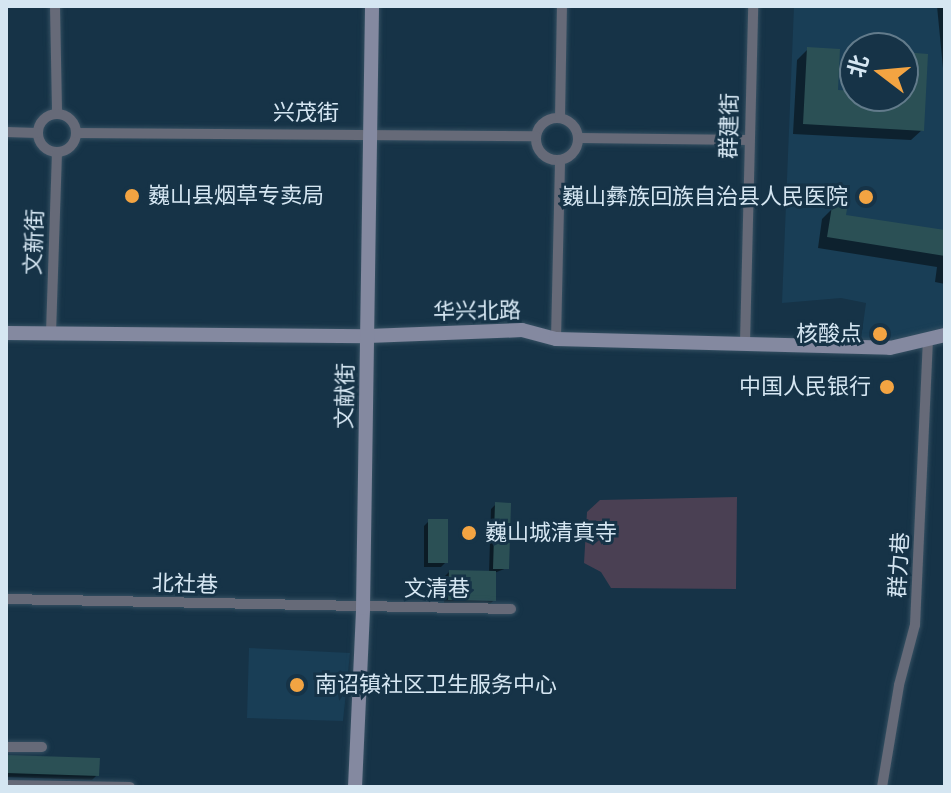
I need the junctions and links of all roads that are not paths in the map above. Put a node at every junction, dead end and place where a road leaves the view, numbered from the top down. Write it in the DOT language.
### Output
graph roads {
  1 [pos="55,6"];
  2 [pos="372,6"];
  3 [pos="562,6"];
  4 [pos="753,6"];
  5 [pos="57,113"];
  6 [pos="560,118"];
  7 [pos="6,132"];
  8 [pos="37,133"];
  9 [pos="76,133"];
  10 [pos="370,134"];
  11 [pos="536,136"];
  12 [pos="578,138"];
  13 [pos="749,140"];
  14 [pos="57,152"];
  15 [pos="560,160"];
  16 [pos="6,333"];
  17 [pos="51,333"];
  18 [pos="945,335"];
  19 [pos="368,336"];
  20 [pos="556,339"];
  21 [pos="928,342"];
  22 [pos="745,343"];
  23 [pos="6,599"];
  24 [pos="363,608"];
  25 [pos="511,609"];
  26 [pos="6,747"];
  27 [pos="42,747"];
  28 [pos="6,785"];
  29 [pos="130,787"];
  30 [pos="355,787"];
  31 [pos="882,787"];
  1 -- 5 [label="street"];
  2 -- 10 [label="street, 文献街"];
  3 -- 6 [label="street"];
  4 -- 13 [label="street, 群建街"];
  5 -- 8 [label="street"];
  5 -- 9 [label="street"];
  6 -- 11 [label="street"];
  6 -- 12 [label="street"];
  7 -- 8 [label="street"];
  8 -- 14 [label="street"];
  9 -- 10 [label="street, 兴茂街"];
  9 -- 14 [label="street"];
  10 -- 11 [label="street, 兴茂街"];
  10 -- 19 [label="street, 文献街"];
  11 -- 15 [label="street"];
  12 -- 13 [label="street"];
  12 -- 15 [label="street"];
  13 -- 22 [label="street, 群建街"];
  14 -- 17 [label="street, 文新街"];
  15 -- 20 [label="street"];
  16 -- 17 [label="street, 华兴北路"];
  17 -- 19 [label="street, 华兴北路"];
  18 -- 21 [label="street, 华兴北路"];
  19 -- 20 [label="street, 华兴北路"];
  19 -- 24 [label="street, 文献街"];
  20 -- 22 [label="street, 华兴北路"];
  21 -- 22 [label="street, 华兴北路"];
  21 -- 31 [label="street, 群力巷"];
  23 -- 24 [label="street, 北社巷"];
  24 -- 25 [label="street, 文清巷"];
  24 -- 30 [label="street, 文献街"];
  26 -- 27 [label="street"];
  28 -- 29 [label="street"];
}
